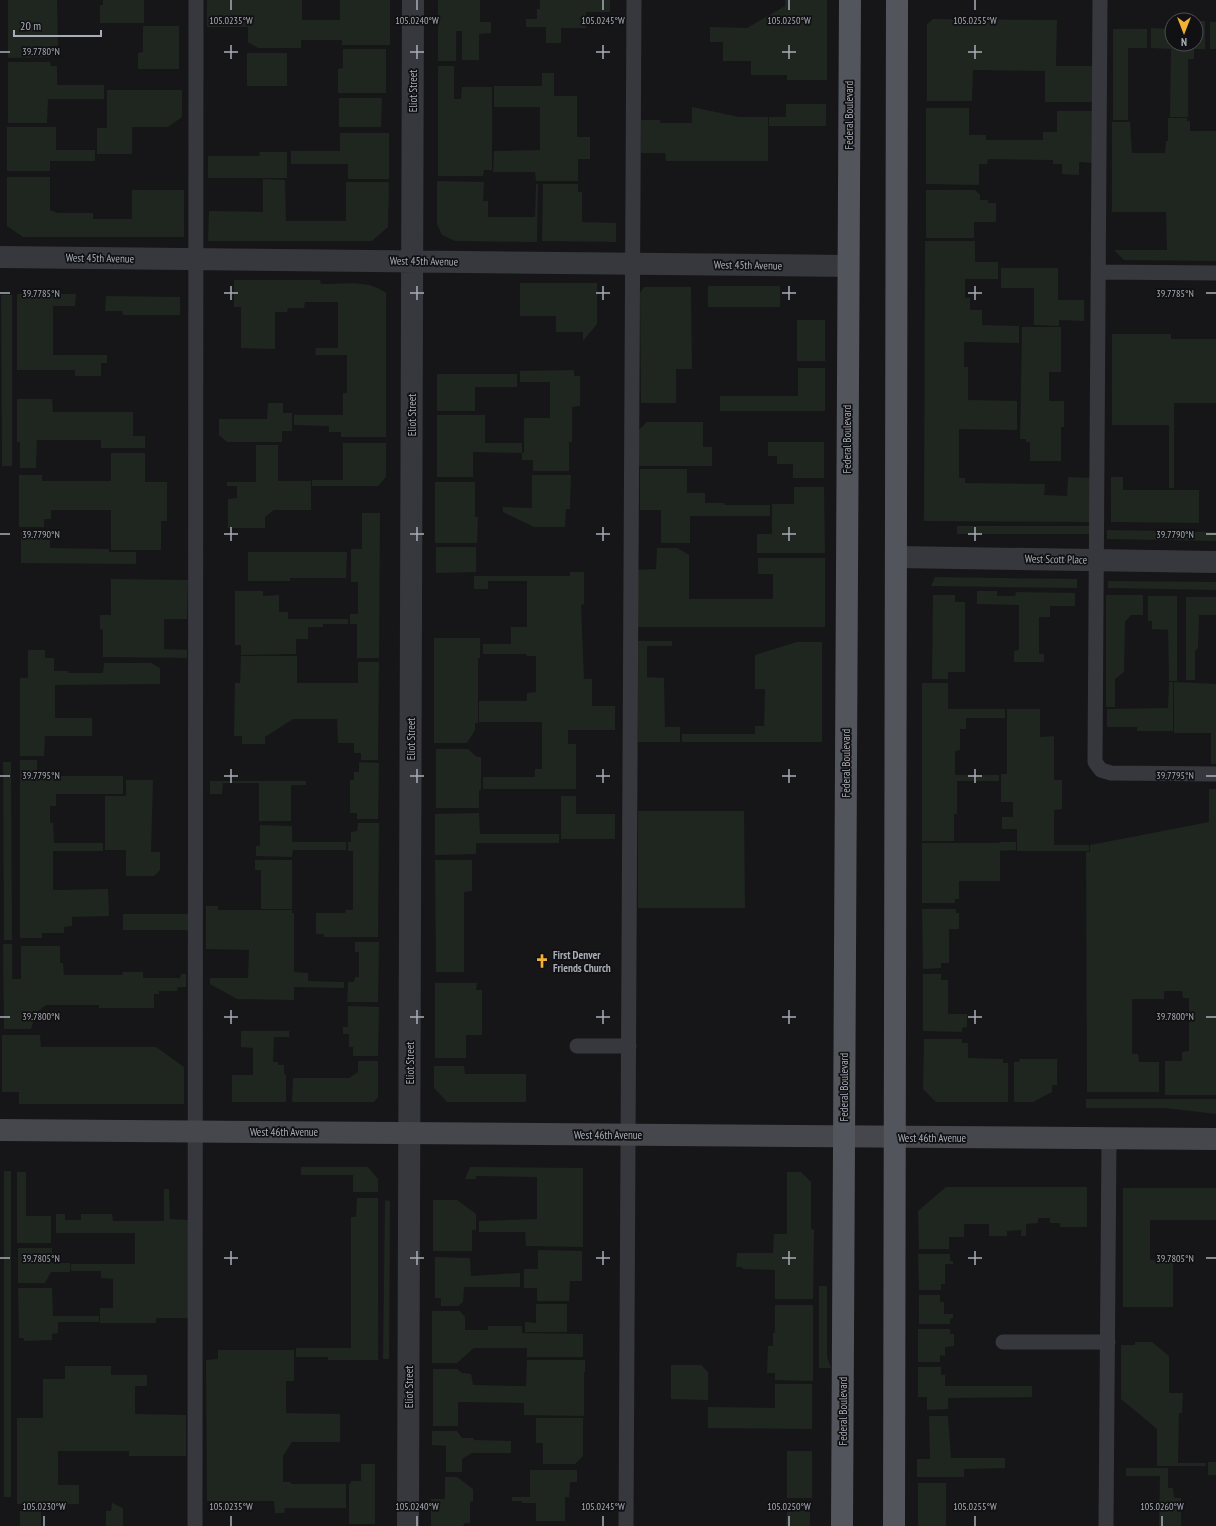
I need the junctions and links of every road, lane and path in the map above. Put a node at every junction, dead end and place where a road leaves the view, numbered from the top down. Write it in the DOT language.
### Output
graph roads {
  1 [pos="196,0"];
  2 [pos="413,0"];
  3 [pos="634,0"];
  4 [pos="850,0"];
  5 [pos="897,0"];
  6 [pos="1100,0"];
  7 [pos="0,257"];
  8 [pos="196,259"];
  9 [pos="412,261"];
  10 [pos="632,264"];
  11 [pos="848,266"];
  12 [pos="1099,272"];
  13 [pos="1216,273"];
  14 [pos="896,558"];
  15 [pos="1096,560"];
  16 [pos="1216,562"];
  17 [pos="1216,774"];
  18 [pos="577,1046"];
  19 [pos="629,1046"];
  20 [pos="0,1130"];
  21 [pos="195,1132"];
  22 [pos="410,1134"];
  23 [pos="628,1135"];
  24 [pos="844,1137"];
  25 [pos="895,1138"];
  26 [pos="1216,1139"];
  27 [pos="1109,1140"];
  28 [pos="1002,1342"];
  29 [pos="1108,1342"];
  30 [pos="195,1526"];
  31 [pos="408,1526"];
  32 [pos="626,1526"];
  33 [pos="842,1526"];
  34 [pos="894,1526"];
  35 [pos="1106,1526"];
  1 -- 8 [label="lane"];
  2 -- 9 [label="street, Eliot Street"];
  3 -- 10 [label="lane"];
  4 -- 11 [label="main road, Federal Boulevard"];
  5 -- 14 [label="main road"];
  6 -- 12 [label="lane"];
  7 -- 8 [label="street, West 45th Avenue"];
  8 -- 9 [label="street, West 45th Avenue"];
  8 -- 21 [label="lane"];
  9 -- 10 [label="street, West 45th Avenue"];
  9 -- 22 [label="street, Eliot Street"];
  10 -- 11 [label="street, West 45th Avenue"];
  10 -- 19 [label="lane"];
  11 -- 24 [label="main road, Federal Boulevard"];
  12 -- 13 [label="lane"];
  12 -- 15 [label="lane"];
  14 -- 15 [label="street, West Scott Place"];
  14 -- 25 [label="main road"];
  15 -- 16 [label="street, West Scott Place"];
  15 -- 17 [label="lane"];
  18 -- 19 [label="lane"];
  19 -- 23 [label="lane"];
  20 -- 21 [label="street, West 46th Avenue"];
  21 -- 22 [label="street, West 46th Avenue"];
  21 -- 30 [label="lane"];
  22 -- 23 [label="street, West 46th Avenue"];
  22 -- 31 [label="street, Eliot Street"];
  23 -- 24 [label="street, West 46th Avenue"];
  23 -- 32 [label="lane"];
  24 -- 25 [label="street, West 46th Avenue"];
  24 -- 33 [label="main road, Federal Boulevard"];
  25 -- 27 [label="street, West 46th Avenue"];
  25 -- 34 [label="main road"];
  26 -- 27 [label="street, West 46th Avenue"];
  27 -- 29 [label="lane"];
  28 -- 29 [label="lane"];
  29 -- 35 [label="lane"];
}
